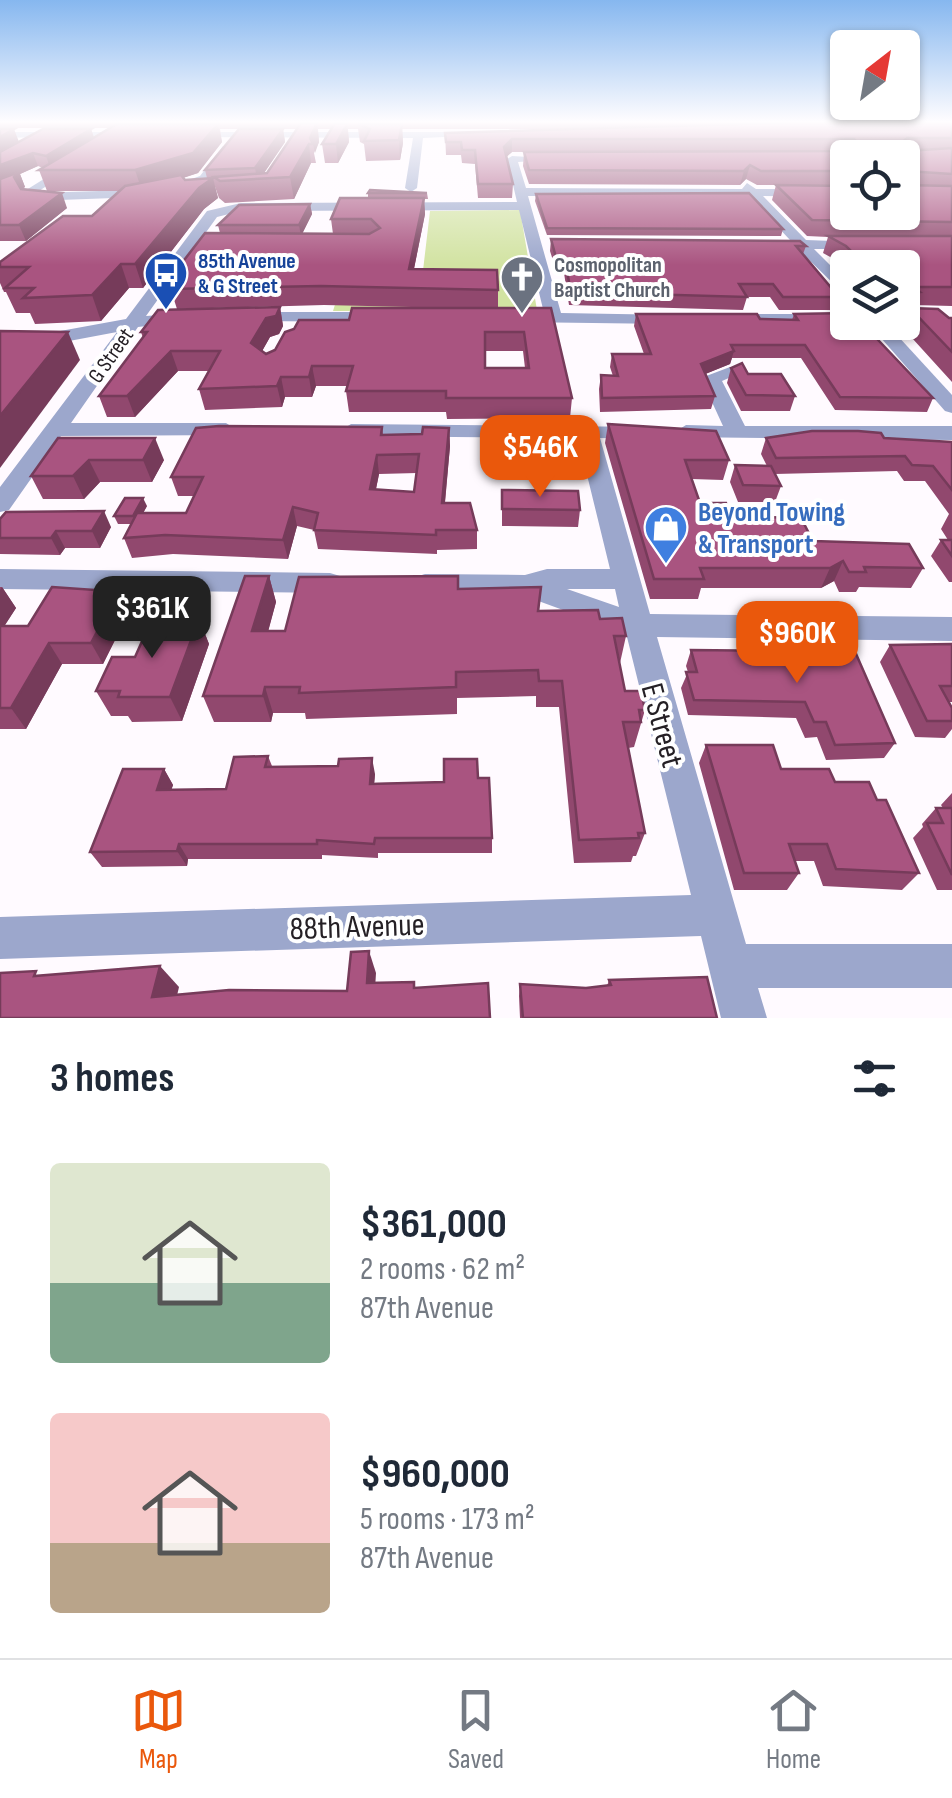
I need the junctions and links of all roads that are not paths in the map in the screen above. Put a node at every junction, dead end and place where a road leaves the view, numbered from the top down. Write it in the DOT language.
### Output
graph roads {
  1 [pos="45,170"];
  2 [pos="65,170"];
  3 [pos="210,170"];
  4 [pos="413,170"];
  5 [pos="511,170"];
  6 [pos="528,174"];
  7 [pos="735,175"];
  8 [pos="15,185"];
  9 [pos="411,188"];
  10 [pos="210,192"];
  11 [pos="194,193"];
  12 [pos="754,193"];
  13 [pos="830,193"];
  14 [pos="525,197"];
  15 [pos="190,243"];
  16 [pos="207,243"];
  17 [pos="750,244"];
  18 [pos="804,244"];
  19 [pos="869,245"];
  20 [pos="830,272"];
  21 [pos="395,317"];
  22 [pos="500,318"];
  23 [pos="554,318"];
  24 [pos="830,319"];
  25 [pos="133,323"];
  26 [pos="891,340"];
  27 [pos="116,347"];
  28 [pos="10,348"];
  29 [pos="730,373"];
  30 [pos="952,408"];
  31 [pos="56,429"];
  32 [pos="244,430"];
  33 [pos="319,430"];
  34 [pos="587,432"];
  35 [pos="737,432"];
  36 [pos="952,433"];
  37 [pos="32,461"];
  38 [pos="0,462"];
  39 [pos="0,504"];
  40 [pos="0,579"];
  41 [pos="624,580"];
  42 [pos="524,585"];
  43 [pos="637,625"];
  44 [pos="952,629"];
  45 [pos="713,915"];
  46 [pos="0,938"];
  47 [pos="730,966"];
  48 [pos="952,966"];
  49 [pos="744,1018"];
  1 -- 8 [label="street"];
  2 -- 3 [label="street"];
  4 -- 9 [label="street"];
  5 -- 14 [label="street"];
  6 -- 14 [label="street"];
  7 -- 12 [label="street"];
  10 -- 11 [label="street"];
  12 -- 13 [label="street"];
  12 -- 14 [label="street"];
  12 -- 18 [label="street"];
  14 -- 15 [label="street, G Street"];
  14 -- 23 [label="street"];
  15 -- 16 [label="street"];
  15 -- 25 [label="street, G Street"];
  17 -- 18 [label="street"];
  18 -- 19 [label="street"];
  18 -- 20 [label="street"];
  21 -- 25 [label="street"];
  22 -- 23 [label="street"];
  23 -- 24 [label="street"];
  25 -- 27 [label="street, G Street"];
  25 -- 28 [label="street"];
  26 -- 30 [label="street"];
  27 -- 28 [label="street"];
  27 -- 31 [label="street, G Street"];
  29 -- 35 [label="street"];
  31 -- 32 [label="street"];
  31 -- 37 [label="street, G Street"];
  33 -- 34 [label="street"];
  34 -- 35 [label="street"];
  34 -- 41 [label="street, E Street"];
  35 -- 36 [label="street"];
  37 -- 38 [label="street"];
  37 -- 39 [label="street, G Street"];
  40 -- 42 [label="street"];
  41 -- 42 [label="street"];
  41 -- 43 [label="street, E Street"];
  42 -- 43 [label="street"];
  43 -- 44 [label="street"];
  43 -- 45 [label="street, E Street"];
  45 -- 46 [label="street, 88th Avenue"];
  45 -- 47 [label="street, E Street"];
  47 -- 48 [label="street"];
  47 -- 49 [label="street, E Street"];
}
